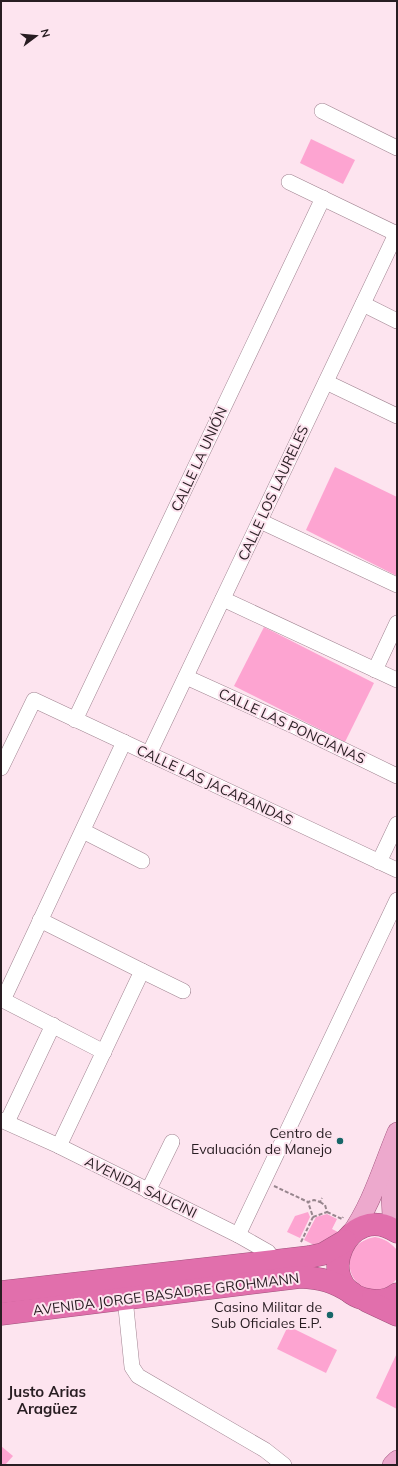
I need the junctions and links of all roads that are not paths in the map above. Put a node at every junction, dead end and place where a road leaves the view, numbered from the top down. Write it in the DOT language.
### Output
graph roads {
  1 [pos="322,111"];
  2 [pos="397,148"];
  3 [pos="290,182"];
  4 [pos="323,198"];
  5 [pos="397,234"];
  6 [pos="363,304"];
  7 [pos="397,321"];
  8 [pos="326,382"];
  9 [pos="397,416"];
  10 [pos="260,521"];
  11 [pos="397,585"];
  12 [pos="223,598"];
  13 [pos="397,623"];
  14 [pos="375,670"];
  15 [pos="186,676"];
  16 [pos="397,680"];
  17 [pos="75,720"];
  18 [pos="124,742"];
  19 [pos="149,754"];
  20 [pos="1,768"];
  21 [pos="397,776"];
  22 [pos="397,824"];
  23 [pos="83,831"];
  24 [pos="142,861"];
  25 [pos="380,862"];
  26 [pos="397,870"];
  27 [pos="397,900"];
  28 [pos="40,920"];
  29 [pos="142,971"];
  30 [pos="183,991"];
  31 [pos="2,1000"];
  32 [pos="53,1026"];
  33 [pos="104,1052"];
  34 [pos="4,1121"];
  35 [pos="397,1132"];
  36 [pos="172,1142"];
  37 [pos="58,1146"];
  38 [pos="397,1163"];
  39 [pos="148,1191"];
  40 [pos="346,1231"];
  41 [pos="396,1231"];
  42 [pos="238,1235"];
  43 [pos="275,1261"];
  44 [pos="1,1292"];
  45 [pos="397,1294"];
  46 [pos="357,1296"];
  47 [pos="125,1298"];
  48 [pos="1,1314"];
  49 [pos="397,1315"];
  50 [pos="397,1460"];
  51 [pos="284,1465"];
  52 [pos="392,1465"];
  1 -- 2 [label="street"];
  3 -- 4 [label="street"];
  4 -- 5 [label="street"];
  4 -- 17 [label="street, CALLE LA UNIÓN"];
  5 -- 6 [label="street, CALLE LOS LAURELES"];
  6 -- 7 [label="street"];
  6 -- 8 [label="street, CALLE LOS LAURELES"];
  8 -- 9 [label="street"];
  8 -- 10 [label="street, CALLE LOS LAURELES"];
  10 -- 11 [label="street"];
  10 -- 12 [label="street, CALLE LOS LAURELES"];
  12 -- 14 [label="street"];
  12 -- 15 [label="street, CALLE LOS LAURELES"];
  13 -- 14 [label="street"];
  14 -- 16 [label="street"];
  15 -- 19 [label="street, CALLE LOS LAURELES"];
  15 -- 21 [label="street, CALLE LAS PONCIANAS"];
  17 -- 18 [label="street, CALLE LAS JACARANDAS"];
  17 -- 20 [label="street, CALLE LAS JACARANDAS"];
  18 -- 19 [label="street, CALLE LAS JACARANDAS"];
  18 -- 23 [label="street"];
  19 -- 25 [label="street, CALLE LAS JACARANDAS"];
  22 -- 25 [label="street"];
  23 -- 24 [label="street"];
  23 -- 28 [label="street"];
  25 -- 26 [label="street, CALLE LAS JACARANDAS"];
  27 -- 42 [label="street"];
  28 -- 29 [label="street"];
  28 -- 31 [label="street"];
  29 -- 30 [label="street"];
  29 -- 33 [label="street"];
  31 -- 32 [label="street"];
  32 -- 33 [label="street"];
  32 -- 34 [label="street"];
  33 -- 37 [label="street"];
  34 -- 37 [label="street, AVENIDA SAUCINI"];
  35 -- 40 [label="main road"];
  36 -- 39 [label="street"];
  37 -- 39 [label="street, AVENIDA SAUCINI"];
  38 -- 41 [label="main road"];
  39 -- 42 [label="street, AVENIDA SAUCINI"];
  40 -- 41 [label="highway, AVENIDA JORGE BASADRE GROHMANN"];
  40 -- 43 [label="highway, AVENIDA JORGE BASADRE GROHMANN"];
  40 -- 46 [label="highway"];
  42 -- 43 [label="street, AVENIDA SAUCINI"];
  43 -- 44 [label="highway, AVENIDA JORGE BASADRE GROHMANN"];
  45 -- 46 [label="highway"];
  46 -- 47 [label="highway, AVENIDA JORGE BASADRE GROHMANN"];
  46 -- 49 [label="highway"];
  47 -- 48 [label="highway, AVENIDA JORGE BASADRE GROHMANN"];
  47 -- 51 [label="street"];
  50 -- 52 [label="main road"];
}
